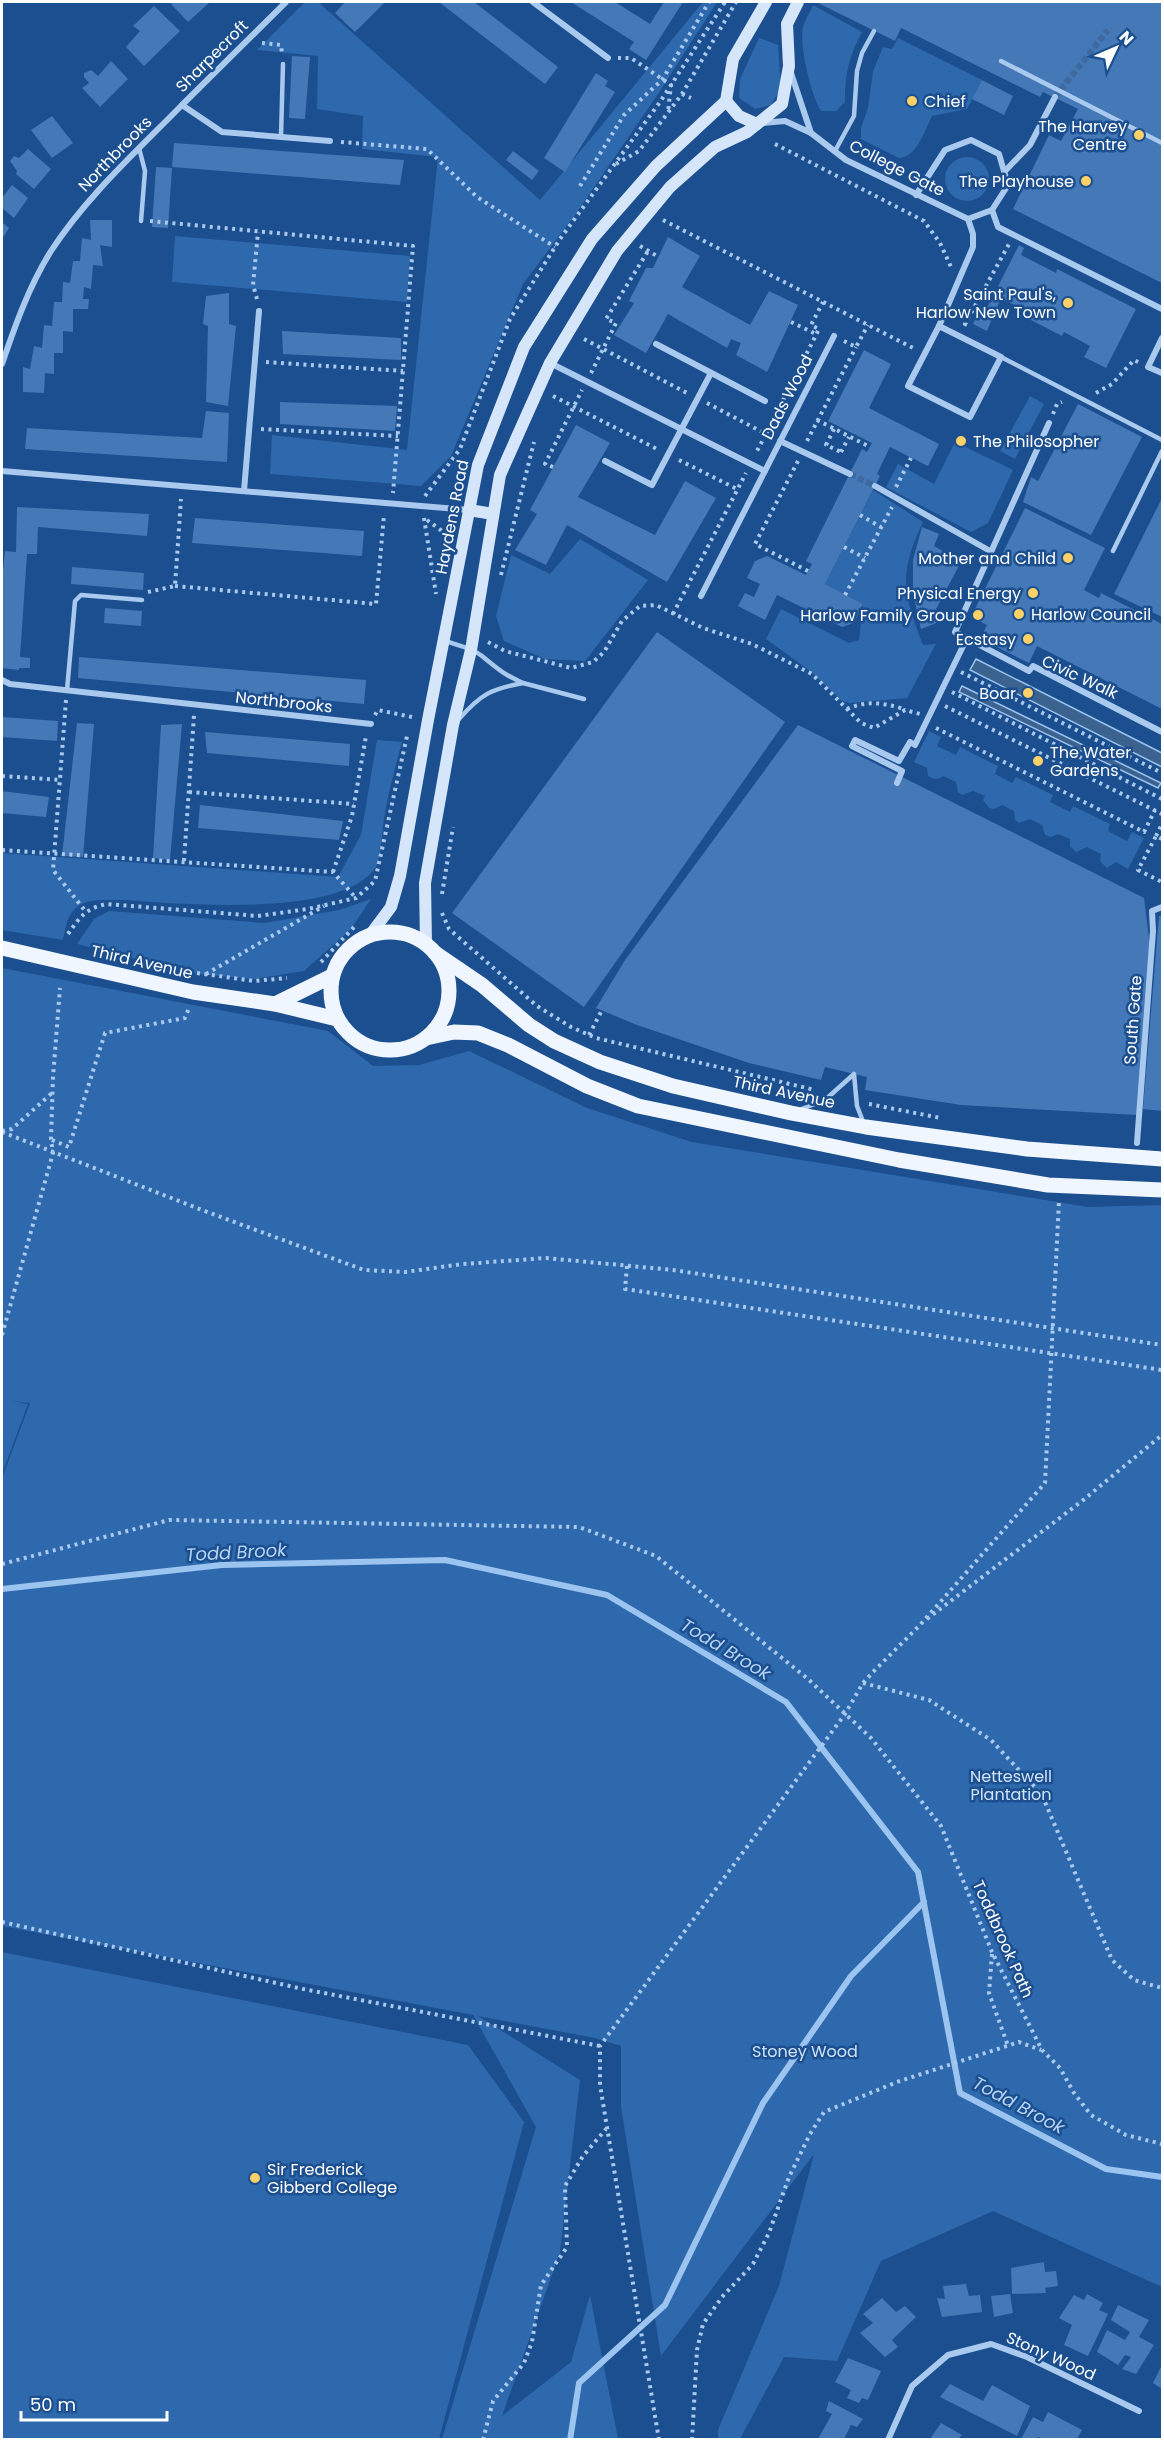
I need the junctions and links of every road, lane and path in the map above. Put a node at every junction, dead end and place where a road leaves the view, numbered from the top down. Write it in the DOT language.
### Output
graph roads {
  1 [pos="286,2"];
  2 [pos="533,2"];
  3 [pos="709,2"];
  4 [pos="725,2"];
  5 [pos="736,2"];
  6 [pos="766,2"];
  7 [pos="798,2"];
  8 [pos="874,31"];
  9 [pos="246,42"];
  10 [pos="608,58"];
  11 [pos="1001,61"];
  12 [pos="283,64"];
  13 [pos="789,66"];
  14 [pos="662,80"];
  15 [pos="671,86"];
  16 [pos="682,94"];
  17 [pos="691,98"];
  18 [pos="1055,98"];
  19 [pos="726,100"];
  20 [pos="182,105"];
  21 [pos="668,113"];
  22 [pos="757,124"];
  23 [pos="812,133"];
  24 [pos="281,136"];
  25 [pos="330,141"];
  26 [pos="1162,143"];
  27 [pos="775,144"];
  28 [pos="139,148"];
  29 [pos="835,151"];
  30 [pos="613,166"];
  31 [pos="1005,171"];
  32 [pos="580,186"];
  33 [pos="916,195"];
  34 [pos="992,210"];
  35 [pos="649,213"];
  36 [pos="968,219"];
  37 [pos="141,220"];
  38 [pos="258,232"];
  39 [pos="1014,234"];
  40 [pos="634,243"];
  41 [pos="555,247"];
  42 [pos="648,251"];
  43 [pos="657,256"];
  44 [pos="948,278"];
  45 [pos="823,302"];
  46 [pos="1162,309"];
  47 [pos="259,310"];
  48 [pos="791,322"];
  49 [pos="939,326"];
  50 [pos="590,329"];
  51 [pos="975,329"];
  52 [pos="816,334"];
  53 [pos="834,336"];
  54 [pos="1162,338"];
  55 [pos="584,339"];
  56 [pos="656,344"];
  57 [pos="856,347"];
  58 [pos="603,349"];
  59 [pos="925,353"];
  60 [pos="1001,357"];
  61 [pos="255,362"];
  62 [pos="550,363"];
  63 [pos="2,364"];
  64 [pos="1148,367"];
  65 [pos="566,370"];
  66 [pos="403,371"];
  67 [pos="711,373"];
  68 [pos="1162,374"];
  69 [pos="586,381"];
  70 [pos="1088,387"];
  71 [pos="1098,393"];
  72 [pos="553,396"];
  73 [pos="1079,397"];
  74 [pos="698,398"];
  75 [pos="765,401"];
  76 [pos="549,402"];
  77 [pos="573,406"];
  78 [pos="817,420"];
  79 [pos="1049,423"];
  80 [pos="249,428"];
  81 [pos="681,429"];
  82 [pos="834,429"];
  83 [pos="537,434"];
  84 [pos="766,434"];
  85 [pos="398,436"];
  86 [pos="849,436"];
  87 [pos="1162,440"];
  88 [pos="780,441"];
  89 [pos="870,447"];
  90 [pos="1162,451"];
  91 [pos="802,452"];
  92 [pos="841,452"];
  93 [pos="668,454"];
  94 [pos="911,458"];
  95 [pos="605,461"];
  96 [pos="751,464"];
  97 [pos="835,466"];
  98 [pos="553,467"];
  99 [pos="2,471"];
  100 [pos="765,471"];
  101 [pos="850,474"];
  102 [pos="875,486"];
  103 [pos="737,489"];
  104 [pos="244,491"];
  105 [pos="426,493"];
  106 [pos="436,494"];
  107 [pos="752,496"];
  108 [pos="893,497"];
  109 [pos="169,498"];
  110 [pos="181,499"];
  111 [pos="193,500"];
  112 [pos="392,504"];
  113 [pos="425,507"];
  114 [pos="469,510"];
  115 [pos="372,514"];
  116 [pos="493,514"];
  117 [pos="384,515"];
  118 [pos="860,515"];
  119 [pos="394,516"];
  120 [pos="414,517"];
  121 [pos="424,518"];
  122 [pos="881,527"];
  123 [pos="448,543"];
  124 [pos="844,547"];
  125 [pos="990,551"];
  126 [pos="1113,551"];
  127 [pos="865,558"];
  128 [pos="808,571"];
  129 [pos="440,582"];
  130 [pos="499,583"];
  131 [pos="175,586"];
  132 [pos="436,592"];
  133 [pos="845,595"];
  134 [pos="701,596"];
  135 [pos="142,600"];
  136 [pos="434,603"];
  137 [pos="673,614"];
  138 [pos="967,638"];
  139 [pos="444,641"];
  140 [pos="485,641"];
  141 [pos="471,650"];
  142 [pos="953,668"];
  143 [pos="2,680"];
  144 [pos="523,683"];
  145 [pos="943,687"];
  146 [pos="66,690"];
  147 [pos="584,699"];
  148 [pos="936,702"];
  149 [pos="195,706"];
  150 [pos="415,706"];
  151 [pos="847,709"];
  152 [pos="905,710"];
  153 [pos="929,716"];
  154 [pos="926,723"];
  155 [pos="371,724"];
  156 [pos="453,725"];
  157 [pos="409,729"];
  158 [pos="1162,732"];
  159 [pos="1162,772"];
  160 [pos="2,776"];
  161 [pos="61,780"];
  162 [pos="897,783"];
  163 [pos="189,792"];
  164 [pos="1162,799"];
  165 [pos="354,804"];
  166 [pos="1155,810"];
  167 [pos="1162,814"];
  168 [pos="454,819"];
  169 [pos="1162,824"];
  170 [pos="1156,836"];
  171 [pos="1162,839"];
  172 [pos="2,850"];
  173 [pos="53,855"];
  174 [pos="184,861"];
  175 [pos="333,872"];
  176 [pos="375,881"];
  177 [pos="1162,882"];
  178 [pos="377,889"];
  179 [pos="356,898"];
  180 [pos="442,898"];
  181 [pos="330,903"];
  182 [pos="1162,907"];
  183 [pos="440,909"];
  184 [pos="86,912"];
  185 [pos="360,920"];
  186 [pos="68,934"];
  187 [pos="370,935"];
  188 [pos="2,948"];
  189 [pos="430,949"];
  190 [pos="317,966"];
  191 [pos="187,972"];
  192 [pos="205,974"];
  193 [pos="332,976"];
  194 [pos="292,977"];
  195 [pos="60,988"];
  196 [pos="275,1004"];
  197 [pos="190,1005"];
  198 [pos="602,1010"];
  199 [pos="338,1019"];
  200 [pos="589,1035"];
  201 [pos="426,1038"];
  202 [pos="820,1091"];
  203 [pos="54,1092"];
  204 [pos="791,1113"];
  205 [pos="866,1127"];
  206 [pos="2,1132"];
  207 [pos="51,1139"];
  208 [pos="1137,1143"];
  209 [pos="53,1153"];
  210 [pos="1162,1159"];
  211 [pos="1060,1186"];
  212 [pos="1162,1190"];
  213 [pos="627,1266"];
  214 [pos="1053,1328"];
  215 [pos="2,1335"];
  216 [pos="1162,1345"];
  217 [pos="1051,1353"];
  218 [pos="1162,1370"];
  219 [pos="1162,1435"];
  220 [pos="2,1564"];
  221 [pos="920,1625"];
  222 [pos="863,1683"];
  223 [pos="845,1714"];
  224 [pos="2,1922"];
  225 [pos="992,1952"];
  226 [pos="1162,1988"];
  227 [pos="600,2046"];
  228 [pos="1008,2046"];
  229 [pos="1042,2050"];
  230 [pos="607,2128"];
  231 [pos="1162,2144"];
  232 [pos="1139,2411"];
  233 [pos="483,2439"];
  234 [pos="659,2439"];
  235 [pos="692,2439"];
  236 [pos="888,2439"];
  1 -- 9 [label="street, Sharpecroft"];
  2 -- 10 [label="street"];
  3 -- 14 [label="path"];
  4 -- 15 [label="path"];
  5 -- 16 [label="path"];
  6 -- 19 [label="street"];
  7 -- 13 [label="street"];
  8 -- 29 [label="lane"];
  9 -- 12 [label="path"];
  9 -- 20 [label="street, Sharpecroft"];
  10 -- 14 [label="path"];
  11 -- 26 [label="lane"];
  12 -- 24 [label="lane"];
  13 -- 22 [label="street"];
  13 -- 23 [label="street"];
  14 -- 15 [label="path"];
  14 -- 32 [label="path"];
  15 -- 21 [label="path"];
  15 -- 30 [label="path"];
  16 -- 17 [label="path"];
  16 -- 21 [label="path"];
  18 -- 31 [label="street"];
  19 -- 22 [label="street"];
  19 -- 114 [label="street, Haydens Road"];
  20 -- 24 [label="street"];
  20 -- 28 [label="street, Northbrooks"];
  21 -- 30 [label="path"];
  22 -- 23 [label="street, College Gate"];
  22 -- 35 [label="street"];
  23 -- 29 [label="street, College Gate"];
  24 -- 25 [label="street"];
  25 -- 41 [label="path"];
  27 -- 44 [label="path"];
  28 -- 37 [label="lane"];
  28 -- 63 [label="street, Northbrooks"];
  29 -- 33 [label="street, College Gate"];
  30 -- 41 [label="path"];
  31 -- 33 [label="street"];
  31 -- 34 [label="street"];
  33 -- 36 [label="street, College Gate"];
  34 -- 36 [label="street"];
  34 -- 39 [label="street"];
  35 -- 45 [label="path"];
  35 -- 62 [label="street"];
  36 -- 49 [label="street"];
  37 -- 38 [label="path"];
  38 -- 47 [label="path"];
  38 -- 66 [label="path"];
  39 -- 46 [label="street"];
  39 -- 51 [label="path"];
  40 -- 42 [label="path"];
  41 -- 105 [label="path"];
  42 -- 43 [label="path"];
  42 -- 58 [label="path"];
  45 -- 52 [label="path"];
  45 -- 59 [label="path"];
  47 -- 61 [label="street"];
  48 -- 52 [label="path"];
  49 -- 59 [label="street"];
  49 -- 60 [label="street"];
  50 -- 55 [label="path"];
  52 -- 84 [label="path"];
  53 -- 88 [label="street, Dads Wood"];
  54 -- 64 [label="street"];
  55 -- 58 [label="path"];
  55 -- 65 [label="path"];
  56 -- 67 [label="street, Dads Wood"];
  57 -- 78 [label="path"];
  58 -- 69 [label="path"];
  58 -- 74 [label="path"];
  59 -- 60 [label="street"];
  60 -- 73 [label="lane"];
  61 -- 66 [label="path"];
  61 -- 80 [label="street"];
  62 -- 65 [label="street"];
  62 -- 116 [label="street"];
  64 -- 68 [label="street"];
  64 -- 71 [label="path"];
  65 -- 69 [label="street"];
  65 -- 72 [label="path"];
  66 -- 85 [label="path"];
  67 -- 74 [label="street"];
  67 -- 75 [label="street, Dads Wood"];
  69 -- 77 [label="path"];
  69 -- 81 [label="street"];
  70 -- 71 [label="path"];
  71 -- 73 [label="path"];
  72 -- 76 [label="path"];
  72 -- 77 [label="path"];
  73 -- 79 [label="path"];
  73 -- 87 [label="lane"];
  74 -- 81 [label="street"];
  74 -- 84 [label="path"];
  77 -- 93 [label="path"];
  77 -- 98 [label="path"];
  78 -- 82 [label="path"];
  78 -- 91 [label="path"];
  79 -- 125 [label="street"];
  80 -- 85 [label="path"];
  80 -- 104 [label="street"];
  81 -- 93 [label="street"];
  81 -- 96 [label="street"];
  82 -- 86 [label="path"];
  82 -- 92 [label="path"];
  83 -- 130 [label="path"];
  84 -- 96 [label="path"];
  85 -- 112 [label="path"];
  86 -- 89 [label="path"];
  86 -- 92 [label="path"];
  88 -- 91 [label="street"];
  88 -- 100 [label="street, Dads Wood"];
  90 -- 126 [label="lane"];
  91 -- 97 [label="street"];
  91 -- 128 [label="path"];
  92 -- 97 [label="path"];
  93 -- 95 [label="street"];
  93 -- 103 [label="path"];
  94 -- 108 [label="path"];
  96 -- 100 [label="street"];
  96 -- 103 [label="path"];
  97 -- 101 [label="street"];
  99 -- 104 [label="street"];
  100 -- 107 [label="street, Dads Wood"];
  102 -- 108 [label="street"];
  103 -- 107 [label="path"];
  103 -- 137 [label="path"];
  104 -- 112 [label="street"];
  105 -- 106 [label="path"];
  105 -- 113 [label="path"];
  107 -- 134 [label="street, Dads Wood"];
  108 -- 122 [label="path"];
  108 -- 125 [label="street"];
  109 -- 110 [label="path"];
  110 -- 111 [label="path"];
  110 -- 131 [label="path"];
  112 -- 113 [label="street"];
  113 -- 114 [label="street"];
  113 -- 121 [label="path"];
  114 -- 116 [label="street"];
  114 -- 139 [label="street, Haydens Road"];
  115 -- 117 [label="path"];
  116 -- 141 [label="street"];
  117 -- 119 [label="path"];
  117 -- 131 [label="path"];
  118 -- 122 [label="path"];
  120 -- 121 [label="path"];
  121 -- 123 [label="path"];
  121 -- 132 [label="path"];
  122 -- 127 [label="path"];
  124 -- 127 [label="path"];
  125 -- 138 [label="street, Civic Walk"];
  127 -- 133 [label="path"];
  129 -- 132 [label="path"];
  131 -- 135 [label="path"];
  132 -- 136 [label="path"];
  135 -- 146 [label="lane"];
  137 -- 140 [label="path"];
  137 -- 151 [label="path"];
  138 -- 142 [label="street"];
  138 -- 158 [label="street, Civic Walk"];
  139 -- 141 [label="lane"];
  139 -- 187 [label="street, Haydens Road"];
  141 -- 144 [label="lane"];
  141 -- 156 [label="street"];
  142 -- 145 [label="street"];
  142 -- 159 [label="path"];
  143 -- 146 [label="street, Northbrooks"];
  144 -- 147 [label="lane"];
  144 -- 156 [label="lane"];
  145 -- 148 [label="street"];
  145 -- 164 [label="path"];
  146 -- 149 [label="street, Northbrooks"];
  146 -- 161 [label="path"];
  148 -- 153 [label="street"];
  148 -- 166 [label="path"];
  149 -- 155 [label="street, Northbrooks"];
  149 -- 163 [label="path"];
  150 -- 155 [label="path"];
  151 -- 152 [label="path"];
  151 -- 152 [label="path"];
  152 -- 153 [label="path"];
  153 -- 154 [label="street"];
  154 -- 162 [label="street"];
  154 -- 166 [label="path"];
  155 -- 165 [label="path"];
  156 -- 189 [label="street"];
  157 -- 176 [label="path"];
  160 -- 161 [label="path"];
  161 -- 173 [label="path"];
  163 -- 165 [label="path"];
  163 -- 174 [label="path"];
  165 -- 175 [label="path"];
  166 -- 167 [label="path"];
  168 -- 180 [label="path"];
  169 -- 170 [label="path"];
  170 -- 171 [label="path"];
  170 -- 177 [label="path"];
  172 -- 173 [label="path"];
  173 -- 174 [label="path"];
  173 -- 184 [label="path"];
  174 -- 175 [label="path"];
  175 -- 179 [label="path"];
  176 -- 178 [label="path"];
  176 -- 179 [label="path"];
  179 -- 181 [label="path"];
  181 -- 184 [label="path"];
  181 -- 192 [label="path"];
  182 -- 208 [label="street, South Gate"];
  183 -- 200 [label="path"];
  184 -- 186 [label="path"];
  185 -- 190 [label="path"];
  187 -- 189 [label="main road"];
  187 -- 193 [label="main road"];
  188 -- 196 [label="main road, Third Avenue"];
  189 -- 201 [label="main road"];
  189 -- 204 [label="main road, Third Avenue"];
  191 -- 192 [label="path"];
  192 -- 194 [label="path"];
  193 -- 196 [label="main road"];
  193 -- 199 [label="main road"];
  195 -- 203 [label="path"];
  196 -- 199 [label="main road, Third Avenue"];
  197 -- 207 [label="path"];
  198 -- 200 [label="path"];
  199 -- 201 [label="main road"];
  200 -- 202 [label="path"];
  201 -- 211 [label="main road"];
  203 -- 206 [label="path"];
  203 -- 207 [label="path"];
  204 -- 205 [label="main road, Third Avenue"];
  204 -- 205 [label="lane"];
  205 -- 210 [label="main road, Third Avenue"];
  206 -- 209 [label="path"];
  207 -- 209 [label="path"];
  209 -- 213 [label="path"];
  209 -- 215 [label="path"];
  211 -- 212 [label="main road"];
  211 -- 214 [label="path"];
  213 -- 214 [label="path"];
  213 -- 217 [label="path"];
  214 -- 216 [label="path"];
  214 -- 217 [label="path"];
  217 -- 218 [label="path"];
  217 -- 221 [label="path"];
  219 -- 221 [label="path"];
  220 -- 223 [label="path, Toddbrook Path"];
  221 -- 222 [label="path"];
  222 -- 223 [label="path"];
  222 -- 226 [label="path"];
  223 -- 225 [label="path, Toddbrook Path"];
  223 -- 227 [label="path"];
  224 -- 227 [label="path"];
  225 -- 228 [label="path"];
  225 -- 229 [label="path, Toddbrook Path"];
  227 -- 230 [label="path"];
  228 -- 229 [label="path"];
  228 -- 235 [label="path"];
  229 -- 231 [label="path, Toddbrook Path"];
  230 -- 233 [label="path"];
  230 -- 234 [label="path"];
  232 -- 236 [label="street, Stony Wood"];
}
